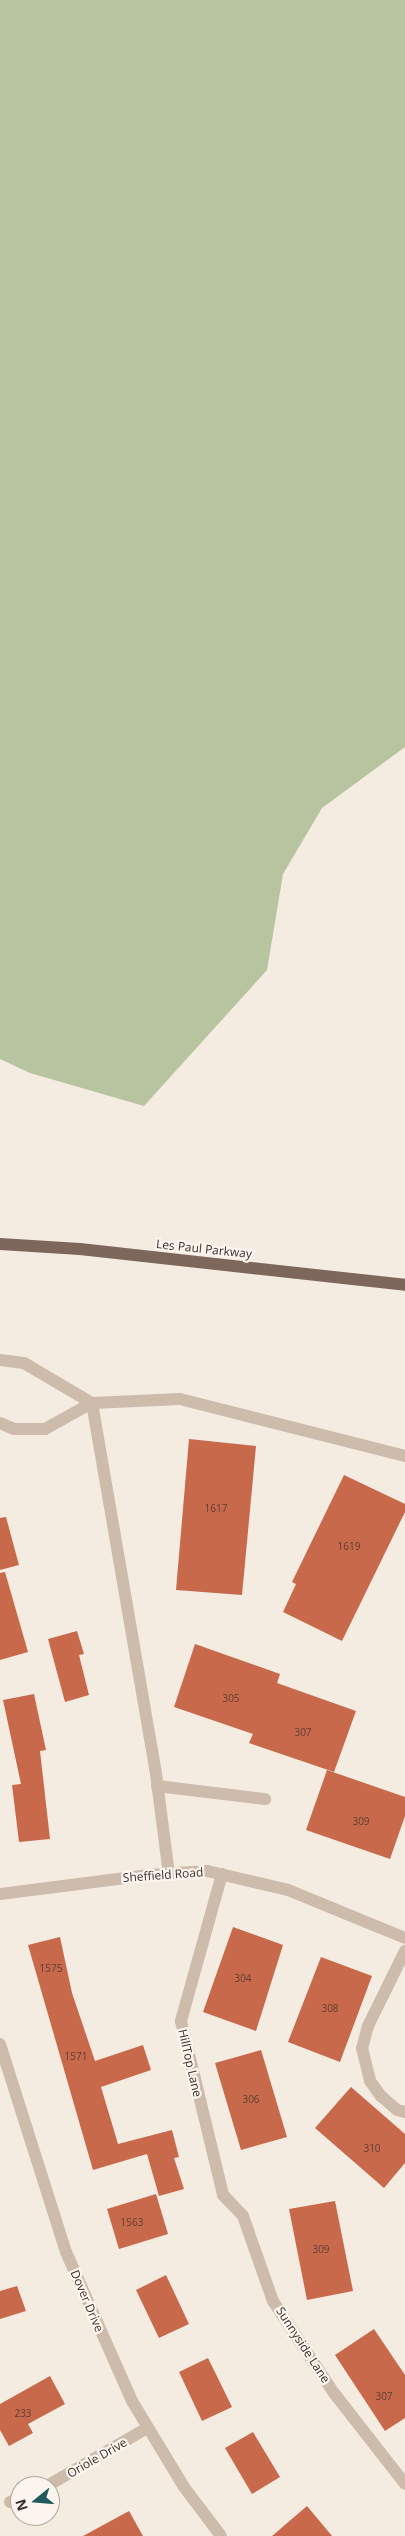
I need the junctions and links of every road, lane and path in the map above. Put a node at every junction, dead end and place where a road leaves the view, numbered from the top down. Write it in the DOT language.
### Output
graph roads {
  1 [pos="0,1244"];
  2 [pos="405,1285"];
  3 [pos="0,1360"];
  4 [pos="92,1403"];
  5 [pos="0,1422"];
  6 [pos="405,1456"];
  7 [pos="157,1786"];
  8 [pos="265,1799"];
  9 [pos="168,1874"];
  10 [pos="222,1874"];
  11 [pos="0,1894"];
  12 [pos="405,1938"];
  13 [pos="405,1951"];
  14 [pos="0,2044"];
  15 [pos="405,2112"];
  16 [pos="223,2195"];
  17 [pos="147,2428"];
  18 [pos="60,2478"];
  19 [pos="405,2484"];
  20 [pos="221,2536"];
  1 -- 2 [label="main road, Les Paul Parkway"];
  3 -- 4 [label="street"];
  4 -- 5 [label="street"];
  4 -- 6 [label="street"];
  4 -- 7 [label="street"];
  7 -- 8 [label="street"];
  7 -- 9 [label="street"];
  9 -- 10 [label="street, Sheffield Road"];
  9 -- 11 [label="street, Sheffield Road"];
  10 -- 12 [label="street, Sheffield Road"];
  10 -- 16 [label="street, HillTop Lane"];
  13 -- 15 [label="street"];
  14 -- 17 [label="street, Dover Drive"];
  16 -- 19 [label="street, Sunnyside Lane"];
  17 -- 18 [label="street, Oriole Drive"];
  17 -- 20 [label="street, Dover Drive"];
}
